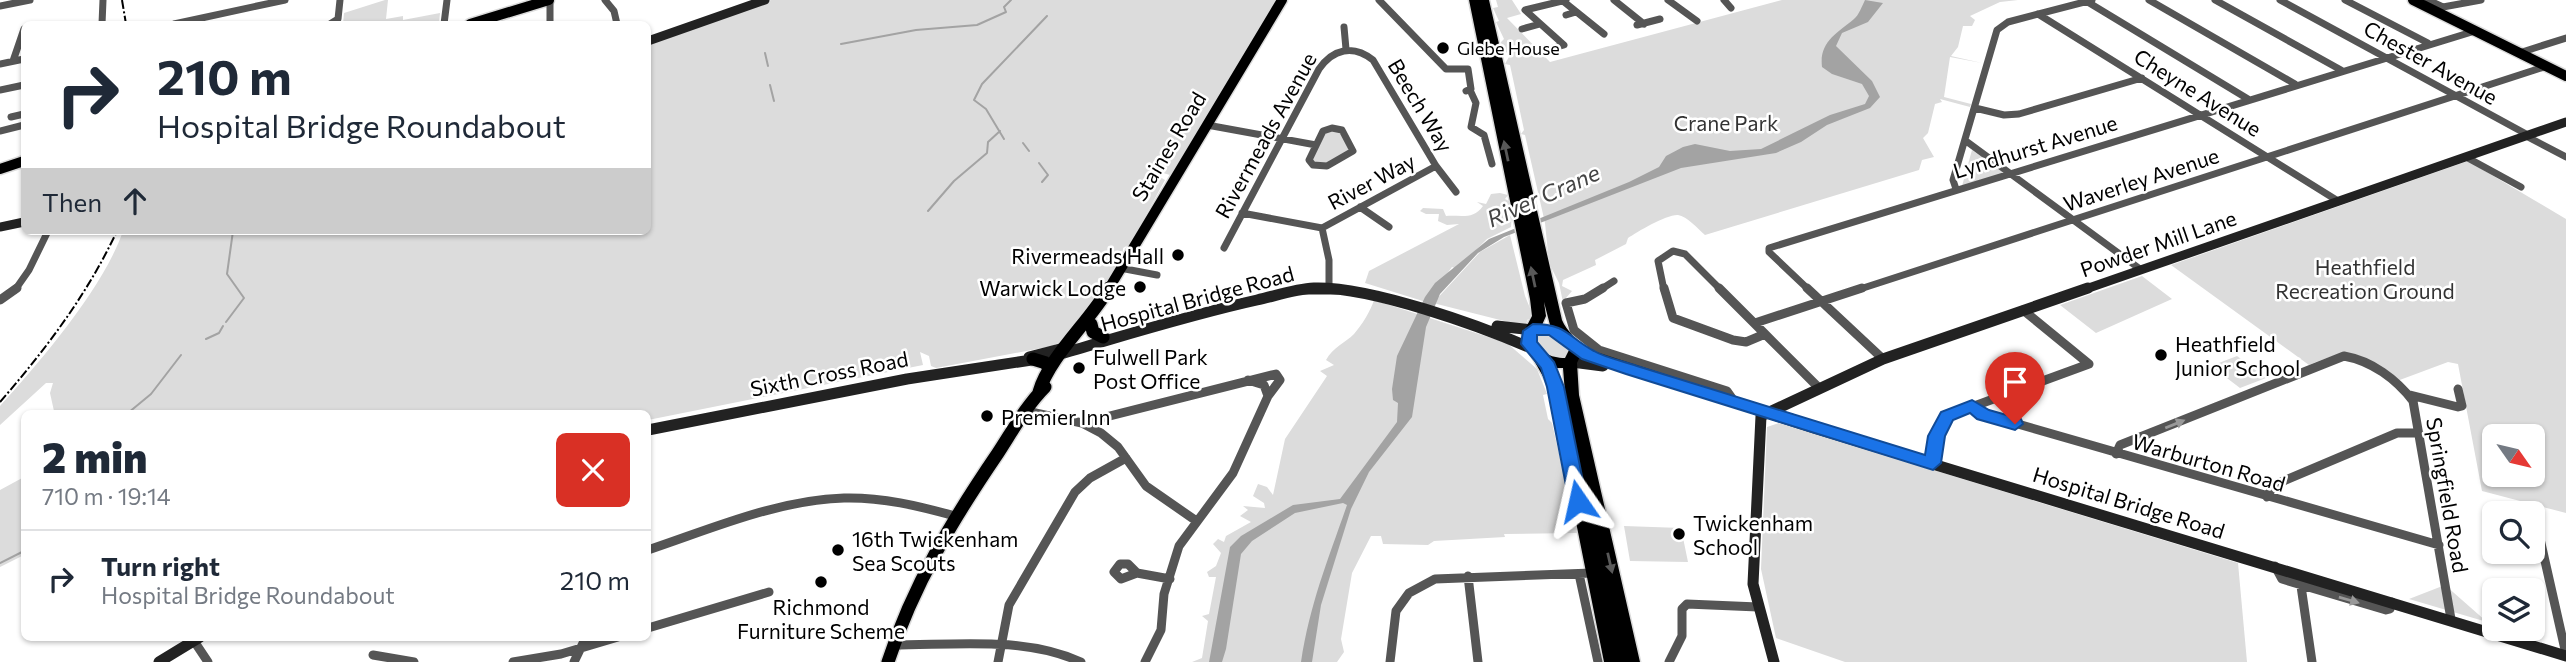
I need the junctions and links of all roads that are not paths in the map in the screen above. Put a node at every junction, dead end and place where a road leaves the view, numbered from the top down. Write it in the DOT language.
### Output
graph roads {
  1 [pos="30,0"];
  2 [pos="103,0"];
  3 [pos="285,0"];
  4 [pos="340,0"];
  5 [pos="447,0"];
  6 [pos="549,0"];
  7 [pos="605,0"];
  8 [pos="762,0"];
  9 [pos="1282,0"];
  10 [pos="1379,0"];
  11 [pos="1474,0"];
  12 [pos="1484,0"];
  13 [pos="1565,0"];
  14 [pos="1614,0"];
  15 [pos="1668,0"];
  16 [pos="1724,0"];
  17 [pos="2149,0"];
  18 [pos="2215,0"];
  19 [pos="2280,0"];
  20 [pos="2345,0"];
  21 [pos="2413,0"];
  22 [pos="2481,0"];
  23 [pos="2089,1"];
  24 [pos="255,3"];
  25 [pos="0,6"];
  26 [pos="2434,6"];
  27 [pos="1731,8"];
  28 [pos="1576,12"];
  29 [pos="2039,14"];
  30 [pos="1566,15"];
  31 [pos="1660,19"];
  32 [pos="103,21"];
  33 [pos="186,21"];
  34 [pos="335,21"];
  35 [pos="444,21"];
  36 [pos="480,21"];
  37 [pos="550,21"];
  38 [pos="616,21"];
  39 [pos="1697,21"];
  40 [pos="1540,24"];
  41 [pos="1344,27"];
  42 [pos="1522,29"];
  43 [pos="2469,30"];
  44 [pos="1604,34"];
  45 [pos="21,38"];
  46 [pos="2566,38"];
  47 [pos="651,40"];
  48 [pos="2428,43"];
  49 [pos="1346,49"];
  50 [pos="1546,50"];
  51 [pos="2519,52"];
  52 [pos="2385,57"];
  53 [pos="21,60"];
  54 [pos="13,61"];
  55 [pos="0,64"];
  56 [pos="2537,64"];
  57 [pos="2341,70"];
  58 [pos="2566,76"];
  59 [pos="2142,78"];
  60 [pos="2295,84"];
  61 [pos="21,86"];
  62 [pos="0,90"];
  63 [pos="2453,95"];
  64 [pos="2248,99"];
  65 [pos="1975,110"];
  66 [pos="2199,114"];
  67 [pos="21,115"];
  68 [pos="11,117"];
  69 [pos="2565,123"];
  70 [pos="1207,125"];
  71 [pos="21,126"];
  72 [pos="0,131"];
  73 [pos="2527,135"];
  74 [pos="1281,139"];
  75 [pos="1965,141"];
  76 [pos="1316,145"];
  77 [pos="2266,156"];
  78 [pos="2466,157"];
  79 [pos="2566,158"];
  80 [pos="21,162"];
  81 [pos="1492,164"];
  82 [pos="1436,166"];
  83 [pos="0,169"];
  84 [pos="2009,173"];
  85 [pos="2521,187"];
  86 [pos="1956,189"];
  87 [pos="1456,192"];
  88 [pos="2338,201"];
  89 [pos="1360,207"];
  90 [pos="1242,214"];
  91 [pos="1526,215"];
  92 [pos="2072,219"];
  93 [pos="21,223"];
  94 [pos="0,227"];
  95 [pos="1390,227"];
  96 [pos="1322,228"];
  97 [pos="46,235"];
  98 [pos="1530,236"];
  99 [pos="1224,248"];
  100 [pos="1121,268"];
  101 [pos="2140,269"];
  102 [pos="1157,275"];
  103 [pos="1614,281"];
  104 [pos="1328,285"];
  105 [pos="0,300"];
  106 [pos="1822,301"];
  107 [pos="2024,310"];
  108 [pos="1442,314"];
  109 [pos="1092,320"];
  110 [pos="1160,322"];
  111 [pos="1755,323"];
  112 [pos="1532,330"];
  113 [pos="1561,334"];
  114 [pos="1765,334"];
  115 [pos="1103,337"];
  116 [pos="1575,345"];
  117 [pos="1068,350"];
  118 [pos="1536,353"];
  119 [pos="1033,359"];
  120 [pos="1883,359"];
  121 [pos="1019,360"];
  122 [pos="1571,362"];
  123 [pos="1632,369"];
  124 [pos="1049,370"];
  125 [pos="1248,380"];
  126 [pos="1817,386"];
  127 [pos="2458,390"];
  128 [pos="1039,392"];
  129 [pos="2409,395"];
  130 [pos="1268,396"];
  131 [pos="1972,406"];
  132 [pos="1026,411"];
  133 [pos="1764,413"];
  134 [pos="1082,423"];
  135 [pos="651,429"];
  136 [pos="2419,433"];
  137 [pos="2116,454"];
  138 [pos="1126,458"];
  139 [pos="1933,463"];
  140 [pos="2267,497"];
  141 [pos="955,516"];
  142 [pos="1195,520"];
  143 [pos="2439,545"];
  144 [pos="651,549"];
  145 [pos="2545,561"];
  146 [pos="2275,566"];
  147 [pos="1137,573"];
  148 [pos="1586,573"];
  149 [pos="1468,576"];
  150 [pos="1170,579"];
  151 [pos="2301,586"];
  152 [pos="769,592"];
  153 [pos="2392,602"];
  154 [pos="1758,607"];
  155 [pos="2451,619"];
  156 [pos="651,627"];
  157 [pos="194,641"];
  158 [pos="198,641"];
  159 [pos="584,641"];
  160 [pos="605,641"];
  161 [pos="893,645"];
  162 [pos="1001,645"];
  163 [pos="581,648"];
  164 [pos="373,655"];
  165 [pos="2566,655"];
  166 [pos="159,662"];
  167 [pos="208,662"];
  168 [pos="414,662"];
  169 [pos="513,662"];
  170 [pos="574,662"];
  171 [pos="888,662"];
  172 [pos="998,662"];
  173 [pos="1081,662"];
  174 [pos="1145,662"];
  175 [pos="1390,662"];
  176 [pos="1478,662"];
  177 [pos="1598,662"];
  178 [pos="1613,662"];
  179 [pos="1631,662"];
  180 [pos="1670,662"];
  181 [pos="1774,662"];
  182 [pos="2312,662"];
  1 -- 25 [label="street"];
  2 -- 32 [label="street"];
  3 -- 24 [label="street"];
  4 -- 34 [label="street"];
  5 -- 35 [label="street"];
  6 -- 36 [label="main road"];
  6 -- 37 [label="street"];
  7 -- 38 [label="street"];
  8 -- 47 [label="main road"];
  9 -- 70 [label="main road, Staines Road"];
  10 -- 81 [label="street"];
  91 -- 11 [label="highway, one-way"];
  12 -- 91 [label="highway"];
  13 -- 28 [label="street"];
  13 -- 40 [label="street"];
  14 -- 31 [label="street"];
  15 -- 39 [label="street"];
  16 -- 27 [label="street"];
  17 -- 60 [label="street"];
  18 -- 57 [label="street"];
  19 -- 52 [label="street, Chester Avenue"];
  20 -- 48 [label="street"];
  21 -- 26 [label="main road"];
  22 -- 26 [label="street"];
  23 -- 29 [label="street"];
  23 -- 64 [label="street"];
  24 -- 33 [label="street"];
  26 -- 43 [label="main road"];
  28 -- 30 [label="street"];
  28 -- 44 [label="street"];
  29 -- 59 [label="street, Cheyne Avenue"];
  29 -- 65 [label="street"];
  40 -- 42 [label="street"];
  40 -- 50 [label="street"];
  41 -- 49 [label="street"];
  43 -- 48 [label="street, Lyndhurst Avenue"];
  43 -- 51 [label="main road"];
  45 -- 54 [label="street"];
  46 -- 51 [label="street"];
  48 -- 52 [label="street, Lyndhurst Avenue"];
  49 -- 74 [label="street, Rivermeads Avenue"];
  49 -- 82 [label="street, Beech Way"];
  51 -- 56 [label="main road"];
  52 -- 57 [label="street, Lyndhurst Avenue"];
  52 -- 63 [label="street, Chester Avenue"];
  53 -- 54 [label="street"];
  54 -- 55 [label="street"];
  56 -- 58 [label="main road"];
  56 -- 63 [label="street, Waverley Avenue"];
  57 -- 60 [label="street, Lyndhurst Avenue"];
  59 -- 65 [label="street"];
  59 -- 66 [label="street, Cheyne Avenue"];
  60 -- 64 [label="street, Lyndhurst Avenue"];
  61 -- 62 [label="street"];
  63 -- 73 [label="street, Chester Avenue"];
  63 -- 77 [label="street, Waverley Avenue"];
  64 -- 66 [label="street, Lyndhurst Avenue"];
  65 -- 75 [label="street"];
  66 -- 77 [label="street, Cheyne Avenue"];
  66 -- 84 [label="street, Lyndhurst Avenue"];
  67 -- 68 [label="street"];
  69 -- 73 [label="main road, Powder Mill Lane"];
  70 -- 74 [label="street"];
  70 -- 100 [label="main road, Staines Road"];
  71 -- 72 [label="street"];
  73 -- 78 [label="main road, Powder Mill Lane"];
  73 -- 79 [label="street, Chester Avenue"];
  74 -- 76 [label="street"];
  74 -- 90 [label="street, Rivermeads Avenue"];
  75 -- 84 [label="street"];
  75 -- 86 [label="street"];
  76 -- 76 [label="street"];
  77 -- 88 [label="street, Cheyne Avenue"];
  77 -- 92 [label="street, Waverley Avenue"];
  78 -- 85 [label="street"];
  78 -- 88 [label="main road, Powder Mill Lane"];
  80 -- 83 [label="main road"];
  82 -- 87 [label="street, Beech Way"];
  82 -- 89 [label="street, River Way"];
  84 -- 86 [label="street, Lyndhurst Avenue"];
  84 -- 92 [label="street"];
  86 -- 106 [label="street, Lyndhurst Avenue"];
  88 -- 101 [label="main road, Powder Mill Lane"];
  89 -- 95 [label="street"];
  89 -- 96 [label="street, River Way"];
  90 -- 96 [label="street"];
  90 -- 99 [label="street, Rivermeads Avenue"];
  91 -- 98 [label="highway"];
  92 -- 101 [label="street"];
  92 -- 106 [label="street, Waverley Avenue"];
  93 -- 94 [label="main road"];
  96 -- 104 [label="street"];
  97 -- 105 [label="street"];
  112 -- 98 [label="highway, one-way"];
  98 -- 113 [label="highway"];
  100 -- 102 [label="street"];
  100 -- 109 [label="main road, Staines Road"];
  101 -- 107 [label="main road, Powder Mill Lane"];
  103 -- 123 [label="street"];
  104 -- 108 [label="main road, Hospital Bridge Road"];
  104 -- 110 [label="main road, Hospital Bridge Road"];
  106 -- 111 [label="street, Waverley Avenue"];
  106 -- 120 [label="street, Lyndhurst Avenue"];
  107 -- 120 [label="main road, Powder Mill Lane"];
  107 -- 131 [label="street"];
  108 -- 112 [label="main road, Hospital Bridge Road"];
  108 -- 118 [label="main road, Hospital Bridge Road"];
  109 -- 115 [label="main road"];
  109 -- 117 [label="main road, Staines Road"];
  110 -- 115 [label="main road, Hospital Bridge Road"];
  110 -- 117 [label="main road, Hospital Bridge Road"];
  111 -- 114 [label="street"];
  111 -- 114 [label="street"];
  112 -- 113 [label="highway"];
  112 -- 118 [label="highway"];
  113 -- 116 [label="highway"];
  114 -- 126 [label="street"];
  115 -- 117 [label="main road, Hospital Bridge Road"];
  116 -- 122 [label="highway"];
  116 -- 123 [label="main road, Hospital Bridge Road"];
  117 -- 119 [label="main road, Sixth Cross Road"];
  117 -- 121 [label="main road, Sixth Cross Road"];
  117 -- 124 [label="main road, Staines Road"];
  117 -- 128 [label="main road, Staines Road"];
  118 -- 122 [label="highway"];
  118 -- 148 [label="highway"];
  119 -- 121 [label="main road, Sixth Cross Road"];
  119 -- 124 [label="main road"];
  120 -- 126 [label="main road, Powder Mill Lane"];
  121 -- 135 [label="main road, Sixth Cross Road"];
  122 -- 123 [label="main road, Hospital Bridge Road"];
  122 -- 179 [label="highway, one-way"];
  123 -- 133 [label="main road, Hospital Bridge Road"];
  123 -- 133 [label="main road, Hospital Bridge Road"];
  124 -- 128 [label="main road, Staines Road"];
  125 -- 130 [label="street"];
  125 -- 130 [label="street"];
  125 -- 134 [label="street"];
  126 -- 133 [label="main road, Powder Mill Lane"];
  127 -- 129 [label="street"];
  128 -- 132 [label="main road, Staines Road"];
  129 -- 136 [label="street, Springfield Road"];
  137 -- 129 [label="street, Springfield Road, one-way"];
  130 -- 142 [label="street"];
  131 -- 137 [label="street, Warburton Road"];
  131 -- 139 [label="street"];
  132 -- 134 [label="street"];
  132 -- 141 [label="main road, Staines Road"];
  133 -- 139 [label="main road, Hospital Bridge Road"];
  133 -- 154 [label="main road"];
  134 -- 138 [label="street"];
  136 -- 140 [label="street"];
  136 -- 143 [label="street, Springfield Road"];
  137 -- 140 [label="street, Warburton Road"];
  138 -- 142 [label="street"];
  138 -- 162 [label="street"];
  139 -- 146 [label="main road, Hospital Bridge Road"];
  140 -- 143 [label="street, Warburton Road"];
  141 -- 144 [label="street"];
  141 -- 161 [label="main road, Staines Road"];
  142 -- 150 [label="street"];
  143 -- 155 [label="street, Springfield Road"];
  145 -- 165 [label="street"];
  146 -- 151 [label="street, Hospital Bridge Road"];
  146 -- 153 [label="main road, Hospital Bridge Road"];
  147 -- 150 [label="street"];
  148 -- 149 [label="street"];
  148 -- 177 [label="street"];
  148 -- 178 [label="highway"];
  149 -- 175 [label="street"];
  149 -- 176 [label="street"];
  150 -- 174 [label="street"];
  151 -- 153 [label="street, Hospital Bridge Road, one-way"];
  151 -- 182 [label="street"];
  152 -- 156 [label="street"];
  153 -- 155 [label="main road, Hospital Bridge Road"];
  154 -- 180 [label="street"];
  154 -- 181 [label="main road"];
  155 -- 165 [label="main road, Hospital Bridge Road"];
  157 -- 166 [label="main road"];
  158 -- 167 [label="street"];
  159 -- 163 [label="street"];
  160 -- 163 [label="street"];
  161 -- 162 [label="street"];
  161 -- 171 [label="main road, Staines Road"];
  162 -- 172 [label="street"];
  162 -- 173 [label="street"];
  163 -- 169 [label="street"];
  163 -- 170 [label="street"];
  164 -- 168 [label="street"];
}
